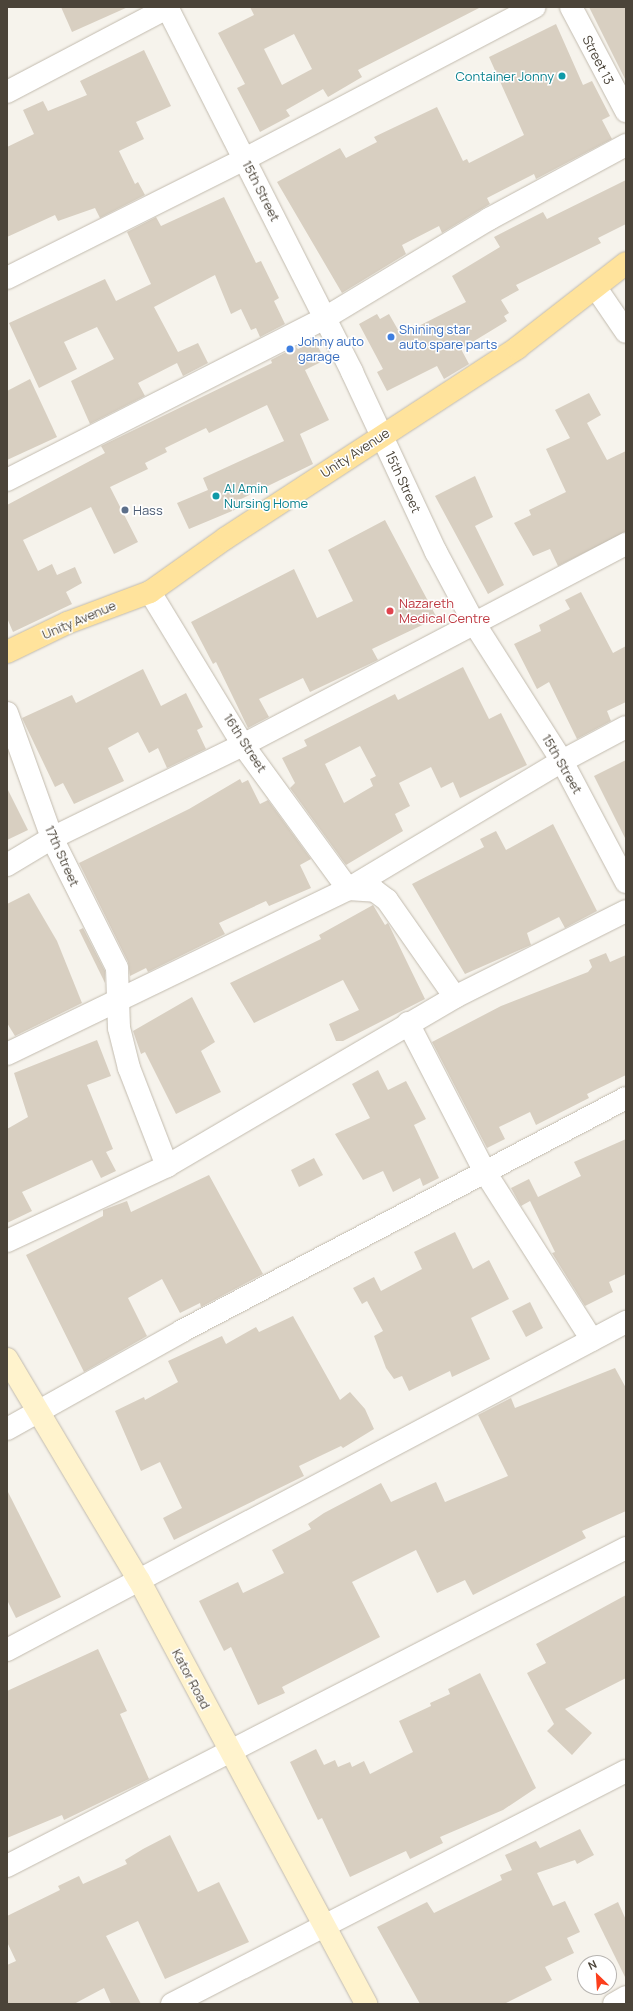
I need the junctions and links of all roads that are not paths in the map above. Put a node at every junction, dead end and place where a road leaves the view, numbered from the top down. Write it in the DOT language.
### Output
graph roads {
  1 [pos="168,7"];
  2 [pos="535,7"];
  3 [pos="572,7"];
  4 [pos="7,92"];
  5 [pos="626,111"];
  6 [pos="626,145"];
  7 [pos="245,159"];
  8 [pos="626,263"];
  9 [pos="7,278"];
  10 [pos="596,288"];
  11 [pos="325,318"];
  12 [pos="626,332"];
  13 [pos="382,436"];
  14 [pos="7,480"];
  15 [pos="626,544"];
  16 [pos="150,592"];
  17 [pos="474,623"];
  18 [pos="7,652"];
  19 [pos="7,712"];
  20 [pos="626,727"];
  21 [pos="243,745"];
  22 [pos="562,761"];
  23 [pos="52,838"];
  24 [pos="7,865"];
  25 [pos="626,882"];
  26 [pos="348,888"];
  27 [pos="626,911"];
  28 [pos="120,997"];
  29 [pos="455,997"];
  30 [pos="408,1023"];
  31 [pos="7,1054"];
  32 [pos="626,1098"];
  33 [pos="166,1166"];
  34 [pos="486,1172"];
  35 [pos="7,1241"];
  36 [pos="626,1322"];
  37 [pos="592,1340"];
  38 [pos="7,1359"];
  39 [pos="36,1412"];
  40 [pos="7,1428"];
  41 [pos="626,1548"];
  42 [pos="139,1580"];
  43 [pos="7,1650"];
  44 [pos="231,1753"];
  45 [pos="626,1772"];
  46 [pos="7,1866"];
  47 [pos="325,1928"];
  48 [pos="626,1997"];
  49 [pos="172,2004"];
  50 [pos="366,2004"];
  51 [pos="614,2004"];
  1 -- 4 [label="street"];
  1 -- 7 [label="street, 15th Street"];
  2 -- 7 [label="street"];
  3 -- 5 [label="street, Street 13"];
  6 -- 11 [label="street"];
  7 -- 9 [label="street"];
  7 -- 11 [label="street, 15th Street"];
  8 -- 10 [label="main road, Unity Avenue"];
  10 -- 12 [label="street"];
  10 -- 13 [label="main road, Unity Avenue"];
  11 -- 13 [label="street, 15th Street"];
  11 -- 14 [label="street"];
  13 -- 16 [label="main road, Unity Avenue"];
  13 -- 17 [label="street, 15th Street"];
  15 -- 17 [label="street"];
  16 -- 18 [label="main road, Unity Avenue"];
  16 -- 21 [label="street, 16th Street"];
  17 -- 21 [label="street"];
  17 -- 22 [label="street, 15th Street"];
  19 -- 23 [label="street, 17th Street"];
  20 -- 22 [label="street"];
  21 -- 23 [label="street"];
  21 -- 26 [label="street, 16th Street"];
  22 -- 25 [label="street, 15th Street"];
  22 -- 26 [label="street"];
  23 -- 24 [label="street"];
  23 -- 28 [label="street, 17th Street"];
  26 -- 28 [label="street"];
  26 -- 29 [label="street"];
  27 -- 29 [label="street"];
  28 -- 31 [label="street"];
  28 -- 33 [label="street, 17th Street"];
  29 -- 30 [label="street"];
  30 -- 33 [label="street"];
  30 -- 34 [label="street"];
  32 -- 34 [label="street"];
  33 -- 35 [label="street"];
  34 -- 37 [label="street"];
  34 -- 39 [label="street"];
  36 -- 37 [label="street"];
  37 -- 42 [label="street"];
  38 -- 39 [label="main road, Kator Road"];
  39 -- 40 [label="street"];
  39 -- 42 [label="main road, Kator Road"];
  41 -- 44 [label="street"];
  42 -- 43 [label="street"];
  42 -- 44 [label="main road, Kator Road"];
  44 -- 46 [label="street"];
  44 -- 47 [label="main road, Kator Road"];
  45 -- 47 [label="street"];
  47 -- 49 [label="street"];
  47 -- 50 [label="main road, Kator Road"];
  48 -- 51 [label="street"];
}
